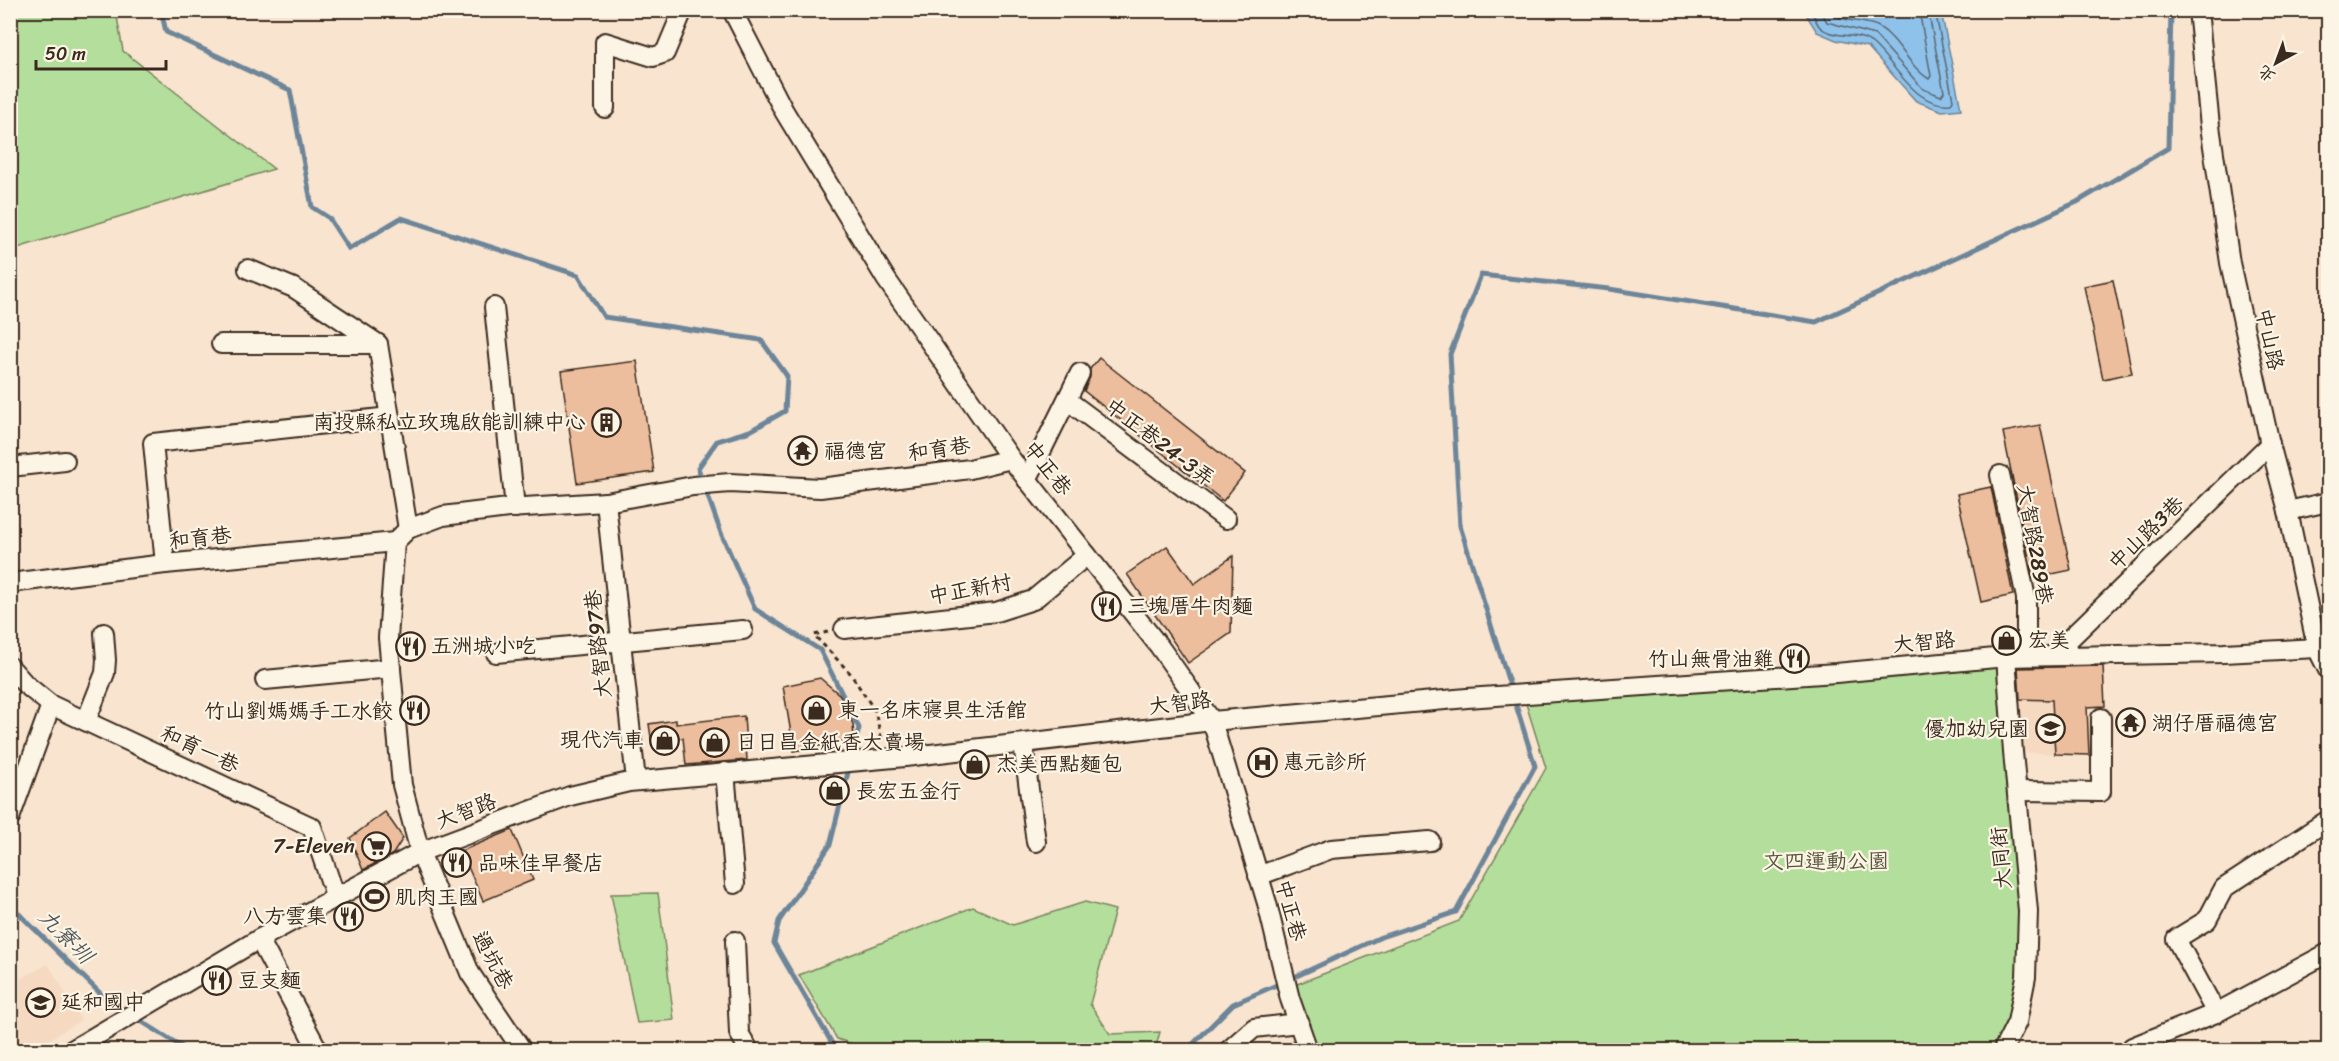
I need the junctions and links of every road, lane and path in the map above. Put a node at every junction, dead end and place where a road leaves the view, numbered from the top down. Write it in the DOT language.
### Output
graph roads {
  1 [pos="683,10"];
  2 [pos="732,10"];
  3 [pos="2198,10"];
  4 [pos="604,108"];
  5 [pos="248,269"];
  6 [pos="494,308"];
  7 [pos="221,344"];
  8 [pos="378,344"];
  9 [pos="1080,373"];
  10 [pos="1067,400"];
  11 [pos="390,417"];
  12 [pos="2270,444"];
  13 [pos="1011,459"];
  14 [pos="65,461"];
  15 [pos="10,467"];
  16 [pos="2000,475"];
  17 [pos="1028,480"];
  18 [pos="606,502"];
  19 [pos="2328,502"];
  20 [pos="515,507"];
  21 [pos="2288,511"];
  22 [pos="1226,519"];
  23 [pos="408,529"];
  24 [pos="395,542"];
  25 [pos="1088,555"];
  26 [pos="165,564"];
  27 [pos="10,583"];
  28 [pos="844,629"];
  29 [pos="743,630"];
  30 [pos="104,633"];
  31 [pos="620,641"];
  32 [pos="2323,651"];
  33 [pos="496,653"];
  34 [pos="2052,655"];
  35 [pos="2026,656"];
  36 [pos="2006,657"];
  37 [pos="10,667"];
  38 [pos="391,668"];
  39 [pos="2328,670"];
  40 [pos="266,680"];
  41 [pos="51,705"];
  42 [pos="2101,718"];
  43 [pos="86,721"];
  44 [pos="1212,721"];
  45 [pos="1023,744"];
  46 [pos="887,759"];
  47 [pos="725,772"];
  48 [pos="636,781"];
  49 [pos="2017,790"];
  50 [pos="10,818"];
  51 [pos="2328,820"];
  52 [pos="1430,841"];
  53 [pos="1036,842"];
  54 [pos="420,852"];
  55 [pos="1258,876"];
  56 [pos="735,884"];
  57 [pos="336,898"];
  58 [pos="259,939"];
  59 [pos="735,941"];
  60 [pos="2328,953"];
  61 [pos="2216,1013"];
  62 [pos="1299,1023"];
  63 [pos="2132,1047"];
  64 [pos="72,1050"];
  65 [pos="318,1050"];
  66 [pos="522,1050"];
  67 [pos="749,1050"];
  68 [pos="1229,1050"];
  69 [pos="1308,1050"];
  70 [pos="2003,1050"];
  1 -- 4 [label="street"];
  2 -- 13 [label="street, 中正巷"];
  3 -- 12 [label="street, 中山路"];
  5 -- 8 [label="street"];
  6 -- 20 [label="street"];
  7 -- 8 [label="street"];
  8 -- 11 [label="street"];
  9 -- 10 [label="street"];
  10 -- 17 [label="street"];
  10 -- 22 [label="street, 中正巷24-3弄"];
  11 -- 23 [label="street"];
  11 -- 26 [label="street"];
  12 -- 21 [label="street, 中山路"];
  12 -- 34 [label="street, 中山路3巷"];
  13 -- 17 [label="street, 中正巷"];
  13 -- 18 [label="street, 和育巷"];
  14 -- 15 [label="street"];
  16 -- 35 [label="street, 大智路289巷"];
  17 -- 25 [label="street, 中正巷"];
  18 -- 20 [label="street"];
  18 -- 31 [label="street, 大智路97巷"];
  19 -- 21 [label="street"];
  20 -- 23 [label="street"];
  21 -- 32 [label="street, 中山路"];
  23 -- 24 [label="street"];
  24 -- 26 [label="street, 和育巷"];
  24 -- 38 [label="street"];
  25 -- 28 [label="street, 中正新村"];
  25 -- 44 [label="street, 中正巷"];
  26 -- 27 [label="street, 和育巷"];
  28 -- 46 [label="path"];
  29 -- 31 [label="street"];
  30 -- 43 [label="street"];
  31 -- 33 [label="street"];
  31 -- 48 [label="street, 大智路97巷"];
  32 -- 34 [label="street, 大智路"];
  32 -- 39 [label="street, 中山路"];
  34 -- 35 [label="street, 大智路"];
  35 -- 36 [label="street, 大智路"];
  36 -- 44 [label="street, 大智路"];
  36 -- 49 [label="street, 大同街"];
  37 -- 41 [label="street, 和育一巷"];
  38 -- 40 [label="street"];
  38 -- 54 [label="street"];
  41 -- 43 [label="street, 和育一巷"];
  41 -- 50 [label="street"];
  42 -- 49 [label="street"];
  43 -- 57 [label="street, 和育一巷"];
  44 -- 45 [label="street, 大智路"];
  44 -- 55 [label="street, 中正巷"];
  45 -- 46 [label="street, 大智路"];
  45 -- 53 [label="street"];
  46 -- 47 [label="street, 大智路"];
  47 -- 48 [label="street, 大智路"];
  47 -- 56 [label="street"];
  48 -- 54 [label="street, 大智路"];
  49 -- 70 [label="street, 大同街"];
  51 -- 61 [label="street"];
  52 -- 55 [label="street"];
  54 -- 57 [label="street, 大智路"];
  54 -- 66 [label="street, 過坑巷"];
  55 -- 62 [label="street, 中正巷"];
  57 -- 58 [label="street, 大智路"];
  58 -- 64 [label="street, 大智路"];
  58 -- 65 [label="street"];
  59 -- 67 [label="street"];
  60 -- 61 [label="street"];
  61 -- 63 [label="street"];
  62 -- 68 [label="street"];
  62 -- 69 [label="street"];
}
